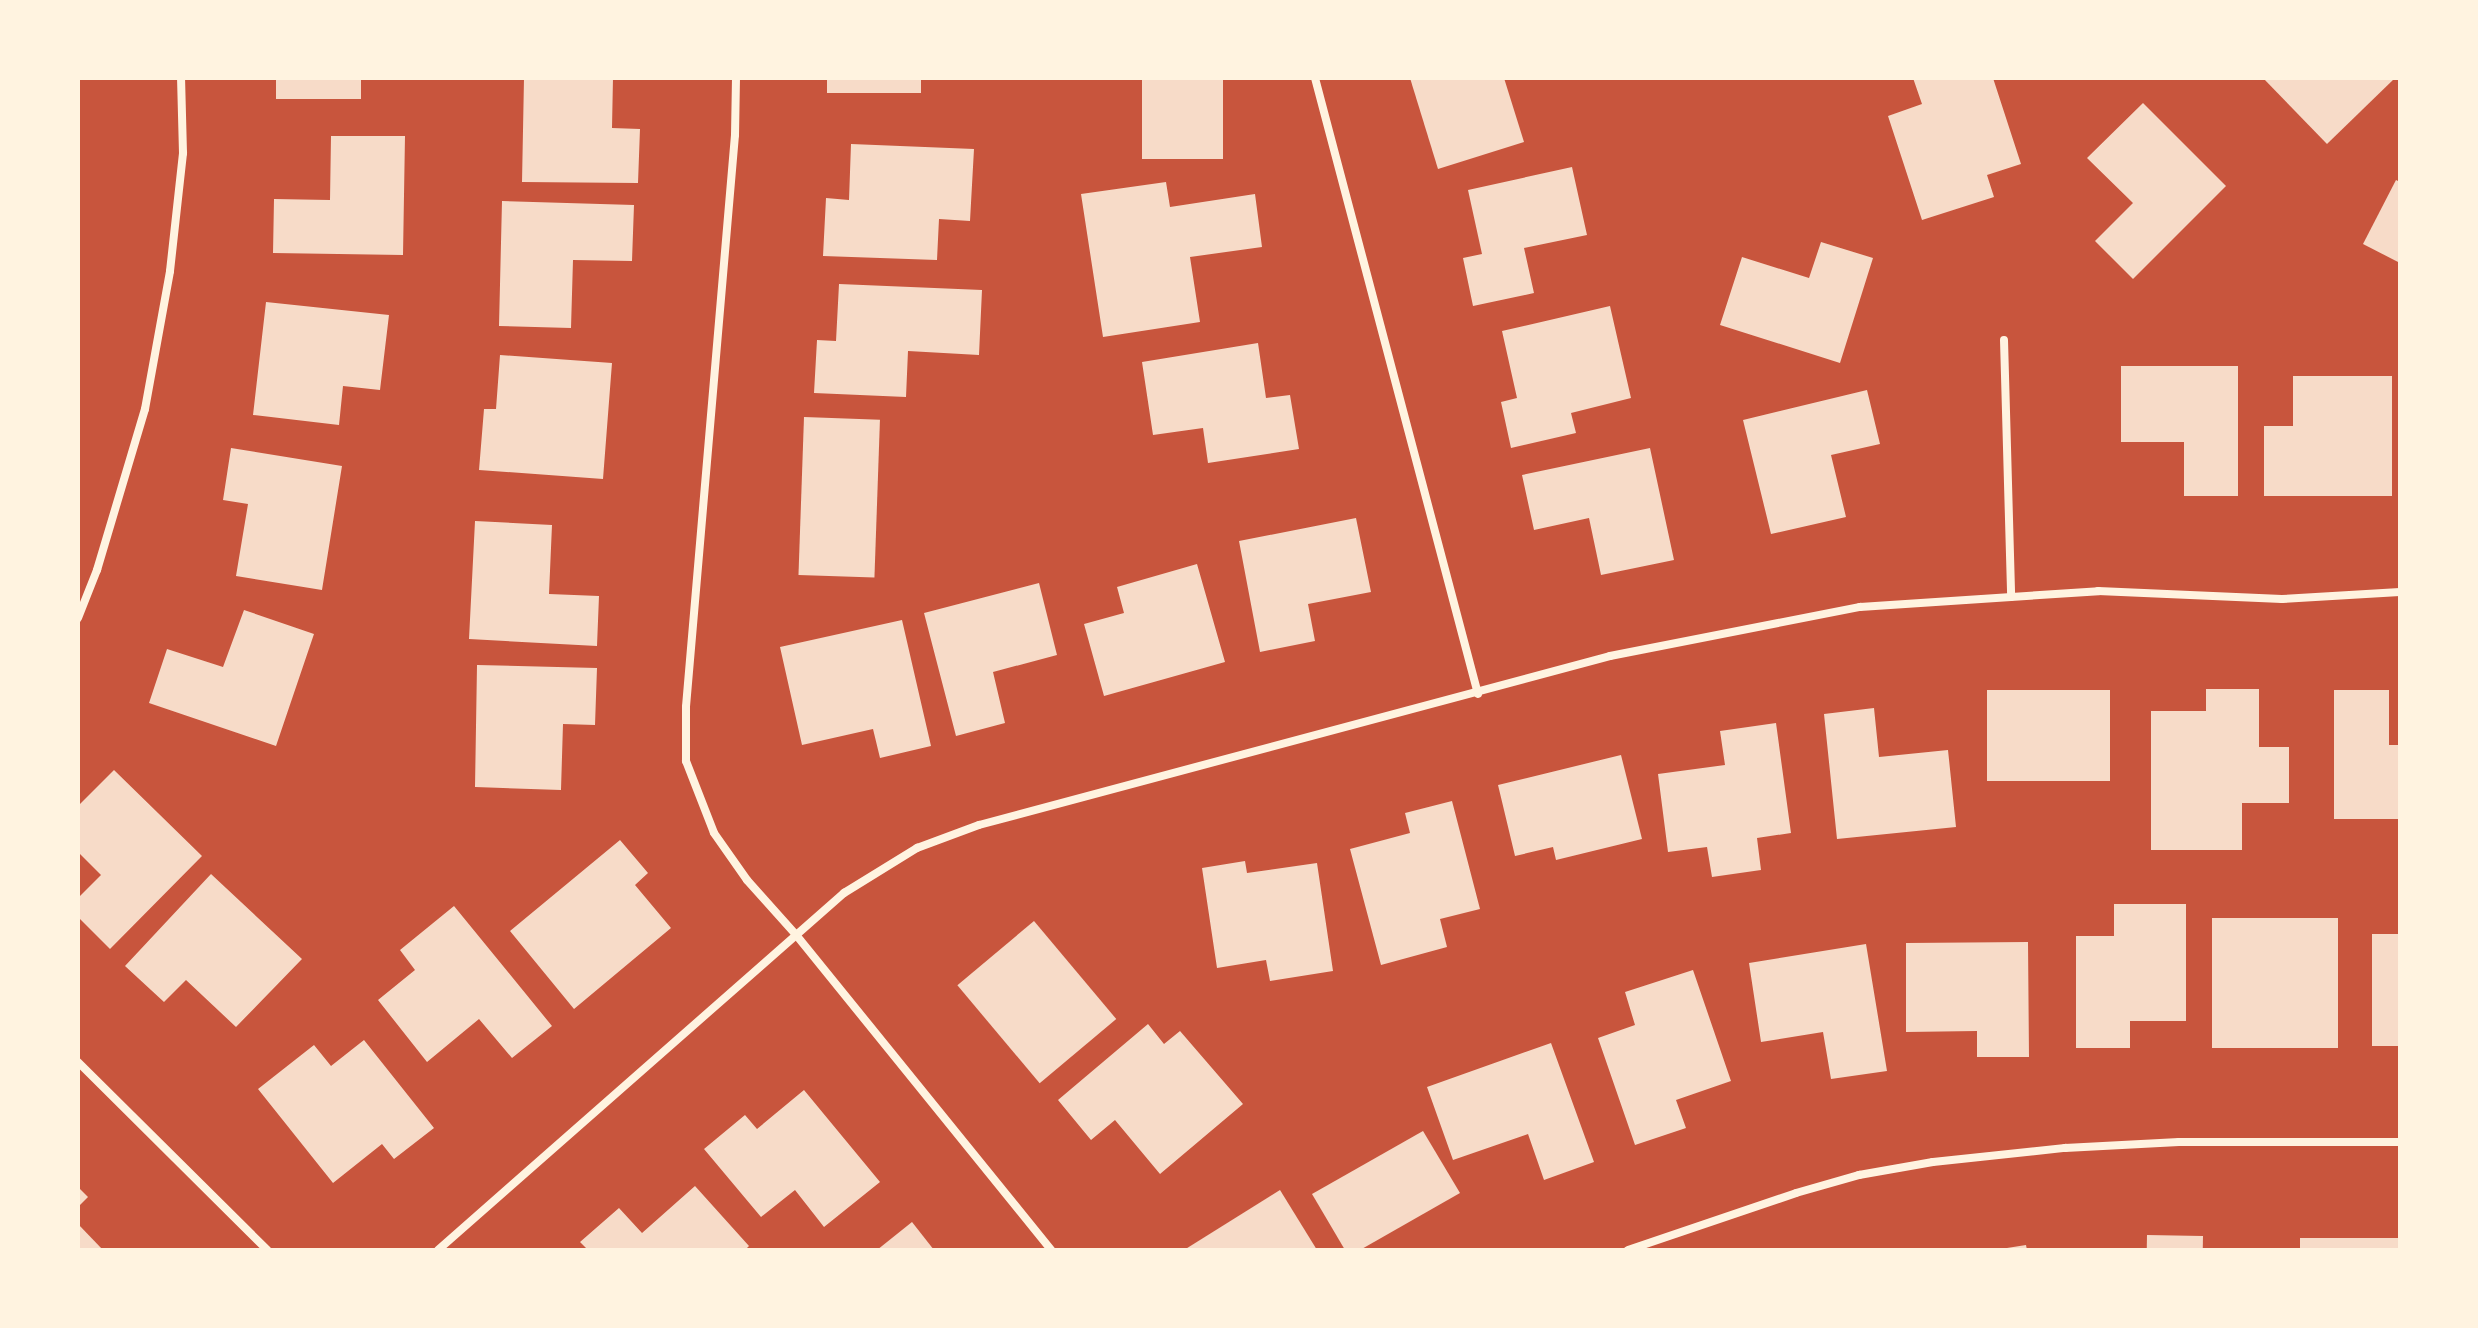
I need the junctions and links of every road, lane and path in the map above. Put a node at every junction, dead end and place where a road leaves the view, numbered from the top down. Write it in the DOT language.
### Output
graph roads {
  1 [pos="181,78"];
  2 [pos="736,78"];
  3 [pos="1315,78"];
  4 [pos="2004,340"];
  5 [pos="2400,592"];
  6 [pos="2011,597"];
  7 [pos="78,618"];
  8 [pos="1478,694"];
  9 [pos="797,936"];
  10 [pos="78,1062"];
  11 [pos="2400,1142"];
  12 [pos="267,1250"];
  13 [pos="438,1250"];
  14 [pos="1051,1250"];
  15 [pos="1628,1250"];
  1 -- 7 [label="street"];
  2 -- 9 [label="street"];
  3 -- 8 [label="street"];
  4 -- 6 [label="street"];
  5 -- 6 [label="street"];
  6 -- 8 [label="street"];
  8 -- 9 [label="street"];
  9 -- 13 [label="street"];
  9 -- 14 [label="street"];
  10 -- 12 [label="street"];
  11 -- 15 [label="street"];
}
